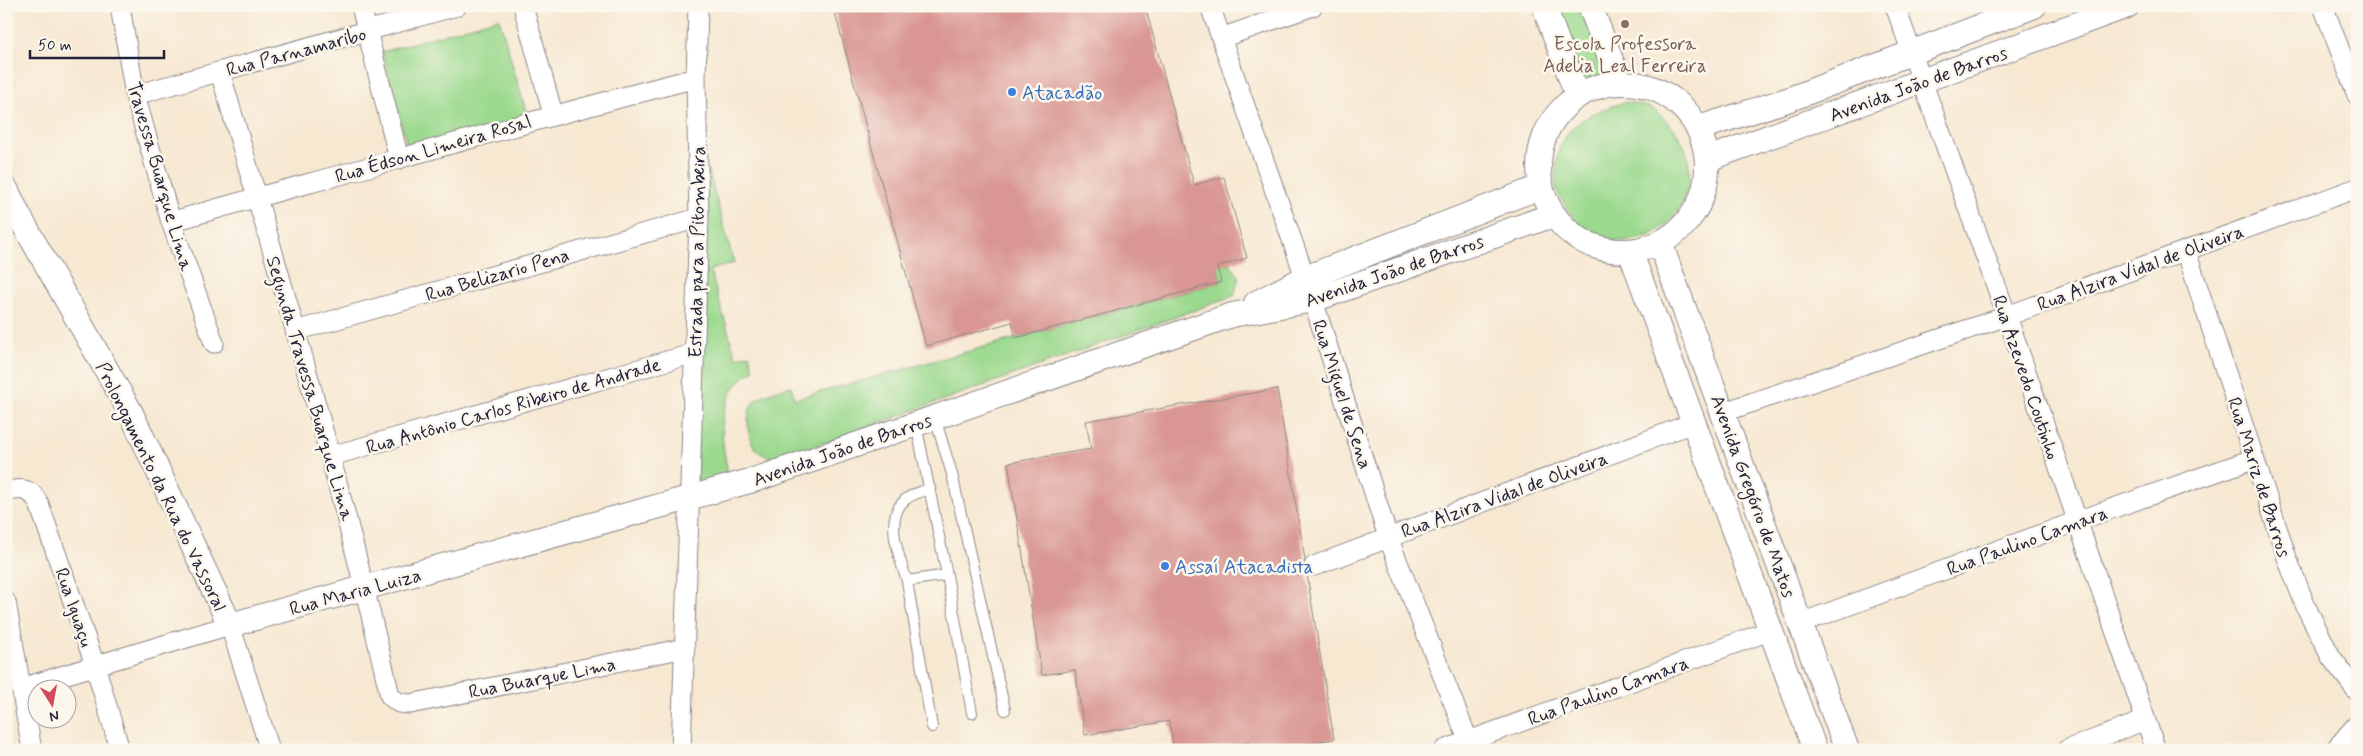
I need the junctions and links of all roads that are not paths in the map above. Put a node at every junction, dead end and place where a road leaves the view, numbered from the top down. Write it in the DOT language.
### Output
graph roads {
  1 [pos="120,6"];
  2 [pos="361,6"];
  3 [pos="457,6"];
  4 [pos="524,6"];
  5 [pos="698,6"];
  6 [pos="1210,6"];
  7 [pos="1313,6"];
  8 [pos="1544,6"];
  9 [pos="1590,6"];
  10 [pos="1895,6"];
  11 [pos="2034,6"];
  12 [pos="2127,6"];
  13 [pos="2324,6"];
  14 [pos="368,31"];
  15 [pos="1221,38"];
  16 [pos="1911,54"];
  17 [pos="220,72"];
  18 [pos="696,78"];
  19 [pos="1620,83"];
  20 [pos="1922,83"];
  21 [pos="135,95"];
  22 [pos="1577,95"];
  23 [pos="2357,95"];
  24 [pos="553,114"];
  25 [pos="1699,128"];
  26 [pos="399,159"];
  27 [pos="1708,159"];
  28 [pos="1540,187"];
  29 [pos="6,188"];
  30 [pos="2357,188"];
  31 [pos="257,196"];
  32 [pos="1553,215"];
  33 [pos="699,218"];
  34 [pos="12,220"];
  35 [pos="171,222"];
  36 [pos="1660,242"];
  37 [pos="1630,251"];
  38 [pos="2186,251"];
  39 [pos="1304,278"];
  40 [pos="1313,300"];
  41 [pos="1232,316"];
  42 [pos="2007,316"];
  43 [pos="295,331"];
  44 [pos="214,343"];
  45 [pos="695,353"];
  46 [pos="1724,412"];
  47 [pos="926,421"];
  48 [pos="1694,423"];
  49 [pos="331,456"];
  50 [pos="2253,459"];
  51 [pos="930,488"];
  52 [pos="6,492"];
  53 [pos="690,498"];
  54 [pos="2077,521"];
  55 [pos="1388,537"];
  56 [pos="1314,566"];
  57 [pos="947,575"];
  58 [pos="907,580"];
  59 [pos="366,588"];
  60 [pos="6,602"];
  61 [pos="1801,623"];
  62 [pos="230,625"];
  63 [pos="1772,630"];
  64 [pos="684,648"];
  65 [pos="95,665"];
  66 [pos="21,688"];
  67 [pos="2357,691"];
  68 [pos="399,703"];
  69 [pos="1005,710"];
  70 [pos="972,713"];
  71 [pos="2146,720"];
  72 [pos="932,727"];
  73 [pos="2357,728"];
  74 [pos="1471,745"];
  75 [pos="32,750"];
  76 [pos="120,750"];
  77 [pos="270,750"];
  78 [pos="681,750"];
  79 [pos="1444,750"];
  80 [pos="1815,750"];
  81 [pos="1847,750"];
  82 [pos="2066,750"];
  83 [pos="2156,750"];
  84 [pos="2338,750"];
  1 -- 21 [label="street, Travessa Buarque Lima"];
  2 -- 14 [label="street"];
  3 -- 14 [label="street, Rua Parnamaribo"];
  4 -- 24 [label="street"];
  5 -- 18 [label="street, Estrada para a Pitombeira"];
  6 -- 15 [label="street, Rua Miguel de Sena"];
  7 -- 15 [label="street"];
  8 -- 22 [label="street"];
  9 -- 19 [label="street"];
  10 -- 16 [label="street, Rua Azevedo Coutinho"];
  11 -- 16 [label="street, Avenida João de Barros"];
  12 -- 20 [label="street, Avenida João de Barros"];
  13 -- 23 [label="street"];
  14 -- 17 [label="street, Rua Parnamaribo"];
  14 -- 26 [label="street"];
  15 -- 39 [label="street, Rua Miguel de Sena"];
  16 -- 20 [label="street, Rua Azevedo Coutinho"];
  16 -- 25 [label="street, Avenida João de Barros"];
  17 -- 21 [label="street, Rua Parnamaribo"];
  17 -- 31 [label="street, Segunda Travessa Buarque Lima"];
  18 -- 24 [label="street, Rua Édson Limeira Rosal"];
  18 -- 33 [label="street, Estrada para a Pitombeira"];
  19 -- 22 [label="street"];
  19 -- 25 [label="street"];
  20 -- 27 [label="street, Avenida João de Barros"];
  20 -- 42 [label="street, Rua Azevedo Coutinho"];
  21 -- 35 [label="street, Travessa Buarque Lima"];
  22 -- 28 [label="street"];
  24 -- 26 [label="street, Rua Édson Limeira Rosal"];
  25 -- 27 [label="street"];
  26 -- 31 [label="street, Rua Édson Limeira Rosal"];
  27 -- 36 [label="street"];
  28 -- 32 [label="street"];
  28 -- 39 [label="street, Avenida João de Barros"];
  29 -- 34 [label="street, Prolongamento da Rua do Vassoral"];
  30 -- 38 [label="street, Rua Alzira Vidal de Oliveira"];
  31 -- 35 [label="street, Rua Édson Limeira Rosal"];
  31 -- 43 [label="street, Segunda Travessa Buarque Lima"];
  32 -- 37 [label="street"];
  32 -- 40 [label="street, Avenida João de Barros"];
  33 -- 43 [label="street, Rua Belizario Pena"];
  33 -- 45 [label="street, Estrada para a Pitombeira"];
  34 -- 62 [label="street, Prolongamento da Rua do Vassoral"];
  35 -- 44 [label="street, Travessa Buarque Lima"];
  36 -- 37 [label="street"];
  36 -- 46 [label="street, Avenida Gregório de Matos"];
  37 -- 48 [label="street, Avenida Gregório de Matos"];
  38 -- 42 [label="street, Rua Alzira Vidal de Oliveira"];
  38 -- 50 [label="street, Rua Mariz de Barros"];
  39 -- 40 [label="street, Rua Miguel de Sena"];
  39 -- 41 [label="street, Avenida João de Barros"];
  40 -- 41 [label="street, Avenida João de Barros"];
  40 -- 55 [label="street, Rua Miguel de Sena"];
  41 -- 47 [label="street, Avenida João de Barros"];
  42 -- 46 [label="street, Rua Alzira Vidal de Oliveira"];
  42 -- 54 [label="street, Rua Azevedo Coutinho"];
  43 -- 49 [label="street, Segunda Travessa Buarque Lima"];
  45 -- 49 [label="street, Rua Antônio Carlos Ribeiro de Andrade"];
  45 -- 53 [label="street, Estrada para a Pitombeira"];
  46 -- 61 [label="street, Avenida Gregório de Matos"];
  47 -- 51 [label="lane"];
  47 -- 53 [label="street, Avenida João de Barros"];
  47 -- 69 [label="lane"];
  48 -- 55 [label="street, Rua Alzira Vidal de Oliveira"];
  48 -- 63 [label="street, Avenida Gregório de Matos"];
  49 -- 59 [label="street, Segunda Travessa Buarque Lima"];
  50 -- 54 [label="street, Rua Paulino Camara"];
  50 -- 67 [label="street, Rua Mariz de Barros"];
  51 -- 57 [label="lane"];
  51 -- 58 [label="lane"];
  52 -- 65 [label="street, Rua Iguaçu"];
  53 -- 59 [label="street, Rua Maria Luiza"];
  53 -- 64 [label="street"];
  54 -- 61 [label="street, Rua Paulino Camara"];
  54 -- 71 [label="street, Rua Azevedo Coutinho"];
  55 -- 56 [label="street, Rua Alzira Vidal de Oliveira"];
  55 -- 74 [label="street, Rua Miguel de Sena"];
  57 -- 58 [label="lane"];
  57 -- 70 [label="lane"];
  58 -- 72 [label="lane"];
  59 -- 62 [label="street, Rua Maria Luiza"];
  59 -- 68 [label="street, Segunda Travessa Buarque Lima"];
  60 -- 66 [label="street"];
  61 -- 81 [label="street, Avenida Gregório de Matos"];
  62 -- 65 [label="street, Rua Maria Luiza"];
  62 -- 77 [label="street"];
  63 -- 74 [label="street, Rua Paulino Camara"];
  63 -- 80 [label="street, Avenida Gregório de Matos"];
  64 -- 68 [label="street, Rua Buarque Lima"];
  64 -- 78 [label="street"];
  65 -- 66 [label="street, Rua Maria Luiza"];
  65 -- 76 [label="street, Rua Iguaçu"];
  66 -- 75 [label="street"];
  71 -- 82 [label="street"];
  71 -- 83 [label="street, Rua Azevedo Coutinho"];
  73 -- 84 [label="street"];
  74 -- 79 [label="street, Rua Paulino Camara"];
}
